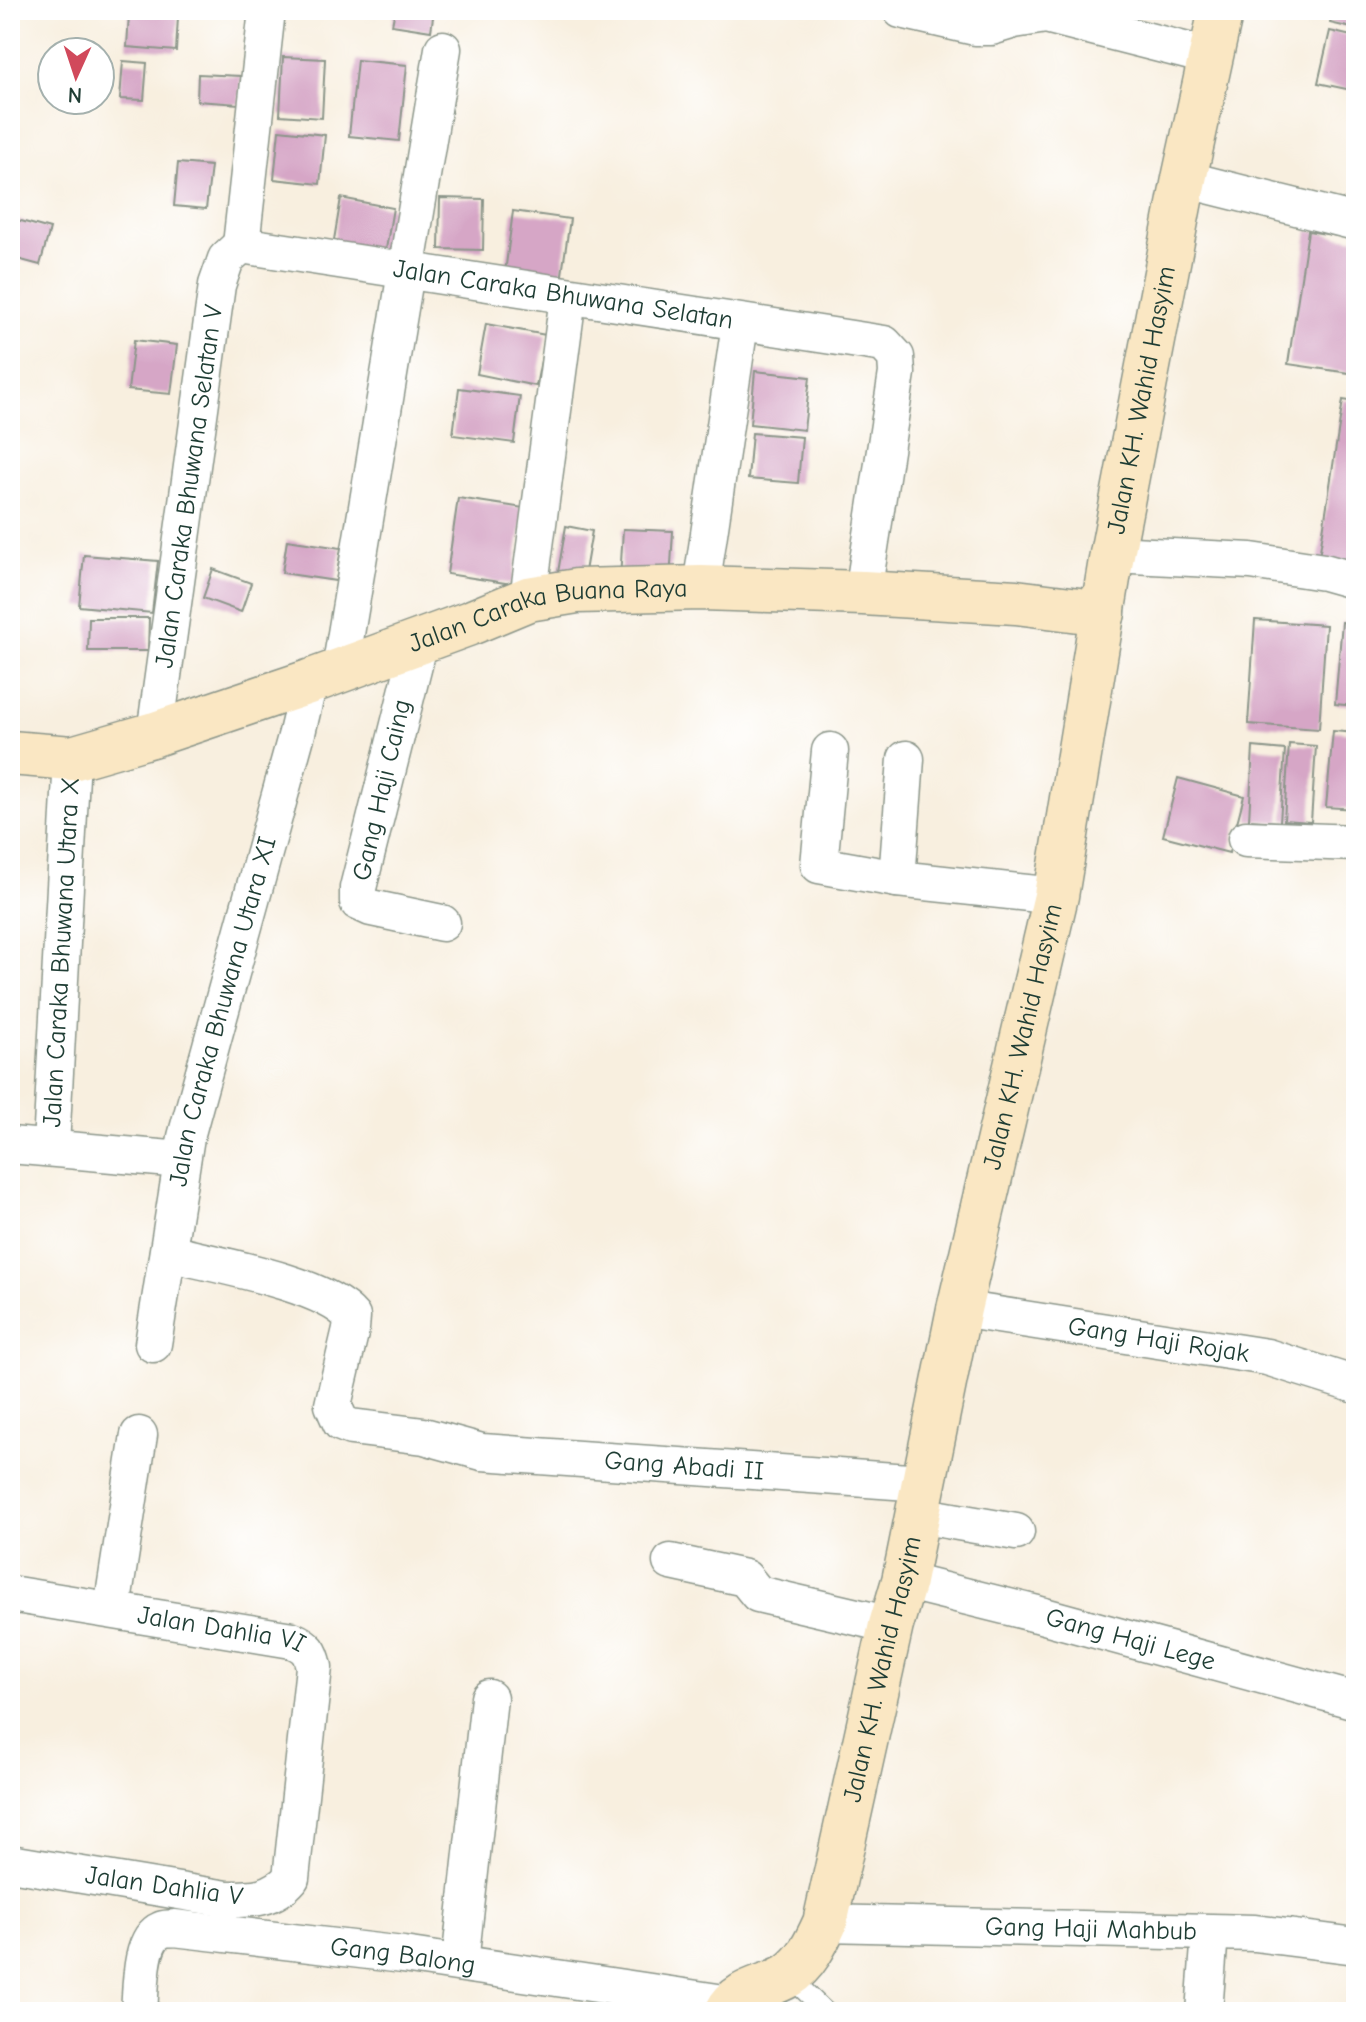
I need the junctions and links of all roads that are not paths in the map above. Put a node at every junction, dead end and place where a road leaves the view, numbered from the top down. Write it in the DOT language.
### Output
graph roads {
  1 [pos="267,10"];
  2 [pos="901,10"];
  3 [pos="1221,10"];
  4 [pos="443,49"];
  5 [pos="1211,57"];
  6 [pos="1184,179"];
  7 [pos="1356,222"];
  8 [pos="241,245"];
  9 [pos="407,272"];
  10 [pos="568,297"];
  11 [pos="740,324"];
  12 [pos="1112,554"];
  13 [pos="1356,581"];
  14 [pos="701,588"];
  15 [pos="863,593"];
  16 [pos="528,599"];
  17 [pos="1103,613"];
  18 [pos="420,641"];
  19 [pos="324,676"];
  20 [pos="155,734"];
  21 [pos="830,751"];
  22 [pos="10,753"];
  23 [pos="72,758"];
  24 [pos="906,759"];
  25 [pos="1246,839"];
  26 [pos="1356,843"];
  27 [pos="897,879"];
  28 [pos="1056,896"];
  29 [pos="442,923"];
  30 [pos="10,1145"];
  31 [pos="51,1146"];
  32 [pos="182,1160"];
  33 [pos="168,1253"];
  34 [pos="959,1309"];
  35 [pos="153,1344"];
  36 [pos="1356,1385"];
  37 [pos="139,1435"];
  38 [pos="920,1499"];
  39 [pos="1016,1532"];
  40 [pos="671,1562"];
  41 [pos="904,1581"];
  42 [pos="10,1594"];
  43 [pos="112,1609"];
  44 [pos="891,1625"];
  45 [pos="314,1667"];
  46 [pos="489,1698"];
  47 [pos="1356,1701"];
  48 [pos="10,1863"];
  49 [pos="825,1923"];
  50 [pos="1210,1933"];
  51 [pos="1356,1946"];
  52 [pos="460,1963"];
  53 [pos="788,1975"];
  54 [pos="729,2008"];
  55 [pos="139,2012"];
  56 [pos="826,2012"];
  57 [pos="1204,2012"];
  1 -- 8 [label="street"];
  2 -- 5 [label="street"];
  3 -- 5 [label="street, Jalan KH. Wahid Hasyim"];
  4 -- 9 [label="street, Jalan Caraka Bhuwana Utara XI"];
  5 -- 6 [label="street, Jalan KH. Wahid Hasyim"];
  6 -- 7 [label="street"];
  6 -- 12 [label="street, Jalan KH. Wahid Hasyim"];
  8 -- 9 [label="street, Jalan Caraka Bhuwana Selatan"];
  8 -- 20 [label="street, Jalan Caraka Bhuwana Selatan V"];
  9 -- 10 [label="street, Jalan Caraka Bhuwana Selatan"];
  9 -- 19 [label="street, Jalan Caraka Bhuwana Utara XI"];
  10 -- 11 [label="street, Jalan Caraka Bhuwana Selatan"];
  10 -- 16 [label="street"];
  11 -- 14 [label="street"];
  11 -- 15 [label="street, Jalan Caraka Bhuwana Selatan"];
  12 -- 13 [label="street"];
  12 -- 17 [label="street, Jalan KH. Wahid Hasyim"];
  14 -- 15 [label="street, Jalan Caraka Buana Raya"];
  14 -- 16 [label="street, Jalan Caraka Buana Raya"];
  15 -- 17 [label="street, Jalan Caraka Buana Raya"];
  16 -- 18 [label="street, Jalan Caraka Buana Raya"];
  17 -- 28 [label="street, Jalan KH. Wahid Hasyim"];
  18 -- 19 [label="street, Jalan Caraka Buana Raya"];
  18 -- 29 [label="street, Gang Haji Caing"];
  19 -- 20 [label="street, Jalan Caraka Buana Raya"];
  19 -- 32 [label="street, Jalan Caraka Bhuwana Utara XI"];
  20 -- 23 [label="street, Jalan Caraka Buana Raya"];
  21 -- 27 [label="street"];
  22 -- 23 [label="street, Jalan Caraka Buana Raya"];
  23 -- 31 [label="street, Jalan Caraka Bhuwana Utara X"];
  24 -- 27 [label="street"];
  25 -- 26 [label="street"];
  27 -- 28 [label="street"];
  28 -- 34 [label="street, Jalan KH. Wahid Hasyim"];
  30 -- 31 [label="street"];
  31 -- 32 [label="street"];
  32 -- 33 [label="street, Jalan Caraka Bhuwana Utara XI"];
  33 -- 35 [label="street, Jalan Caraka Bhuwana Utara XI"];
  33 -- 38 [label="street, Gang Abadi II"];
  34 -- 36 [label="street, Gang Haji Rojak"];
  34 -- 38 [label="street, Jalan KH. Wahid Hasyim"];
  37 -- 43 [label="street, Jalan Dahlia VI"];
  38 -- 39 [label="street, Gang Abadi II"];
  38 -- 41 [label="street, Jalan KH. Wahid Hasyim"];
  40 -- 44 [label="street"];
  41 -- 44 [label="street, Jalan KH. Wahid Hasyim"];
  41 -- 47 [label="street, Gang Haji Lege"];
  42 -- 43 [label="street, Jalan Dahlia VI"];
  43 -- 45 [label="street, Jalan Dahlia VI"];
  44 -- 49 [label="street, Jalan KH. Wahid Hasyim"];
  45 -- 48 [label="street, Jalan Dahlia V"];
  46 -- 52 [label="street"];
  49 -- 50 [label="street, Gang Haji Mahbub"];
  49 -- 53 [label="street, Jalan KH. Wahid Hasyim"];
  50 -- 51 [label="street, Gang Haji Mahbub"];
  50 -- 57 [label="street"];
  52 -- 54 [label="street, Gang Balong"];
  52 -- 55 [label="street, Gang Balong"];
  53 -- 54 [label="street, Jalan KH. Wahid Hasyim"];
  53 -- 56 [label="lane"];
}
